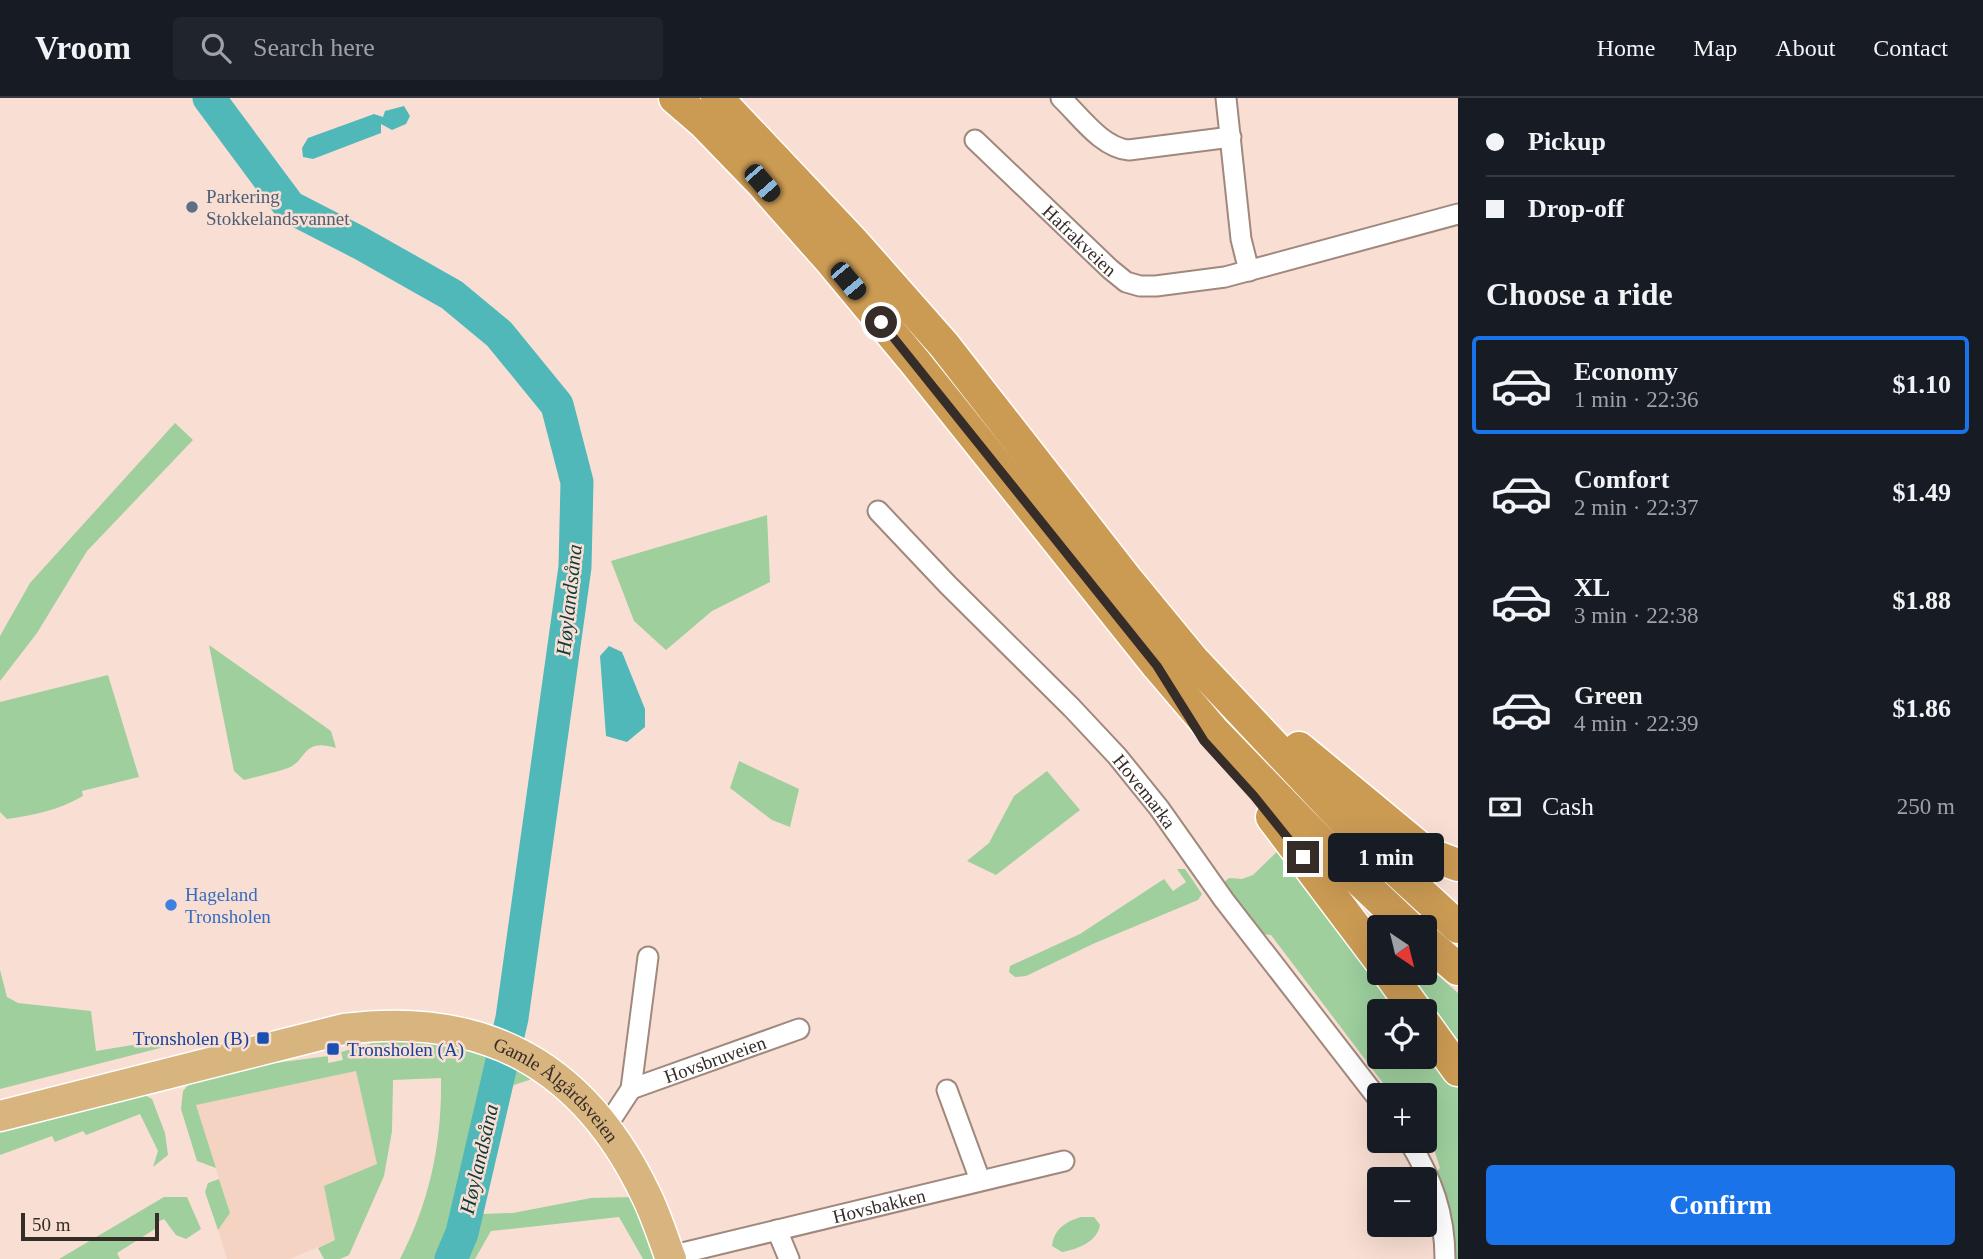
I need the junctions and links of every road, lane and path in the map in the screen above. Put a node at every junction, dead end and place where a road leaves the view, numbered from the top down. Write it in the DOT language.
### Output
graph roads {
  1 [pos="675,98"];
  2 [pos="717,98"];
  3 [pos="1061,98"];
  4 [pos="1226,98"];
  5 [pos="1231,137"];
  6 [pos="975,140"];
  7 [pos="1458,214"];
  8 [pos="1250,271"];
  9 [pos="877,511"];
  10 [pos="1193,660"];
  11 [pos="1157,666"];
  12 [pos="1458,865"];
  13 [pos="1396,915"];
  14 [pos="1458,927"];
  15 [pos="1367,943"];
  16 [pos="1437,951"];
  17 [pos="648,957"];
  18 [pos="1458,969"];
  19 [pos="799,1029"];
  20 [pos="1437,1041"];
  21 [pos="1458,1070"];
  22 [pos="1367,1085"];
  23 [pos="631,1089"];
  24 [pos="947,1090"];
  25 [pos="0,1116"];
  26 [pos="603,1125"];
  27 [pos="1416,1153"];
  28 [pos="1064,1161"];
  29 [pos="980,1180"];
  30 [pos="777,1230"];
  31 [pos="671,1257"];
  32 [pos="789,1259"];
  33 [pos="1445,1259"];
  1 -- 11 [label="highway"];
  2 -- 10 [label="highway"];
  3 -- 5 [label="street"];
  4 -- 5 [label="street"];
  5 -- 8 [label="street"];
  6 -- 8 [label="street, Hafrakveien"];
  7 -- 8 [label="street, Hafrakveien"];
  9 -- 22 [label="street, Hovemarka"];
  10 -- 12 [label="highway"];
  10 -- 14 [label="highway"];
  11 -- 13 [label="highway"];
  11 -- 15 [label="highway"];
  16 -- 18 [label="highway"];
  17 -- 23 [label="street, Hovsbruveien"];
  19 -- 23 [label="street, Hovsbruveien"];
  20 -- 21 [label="highway"];
  23 -- 26 [label="street, Hovsbruveien"];
  24 -- 29 [label="street"];
  25 -- 26 [label="main road, Gamle Ålgårdsveien"];
  26 -- 31 [label="main road, Gamle Ålgårdsveien"];
  27 -- 33 [label="street"];
  28 -- 29 [label="street, Hovsbakken"];
  29 -- 30 [label="street, Hovsbakken"];
  30 -- 31 [label="street, Hovsbakken"];
  30 -- 32 [label="street"];
}
